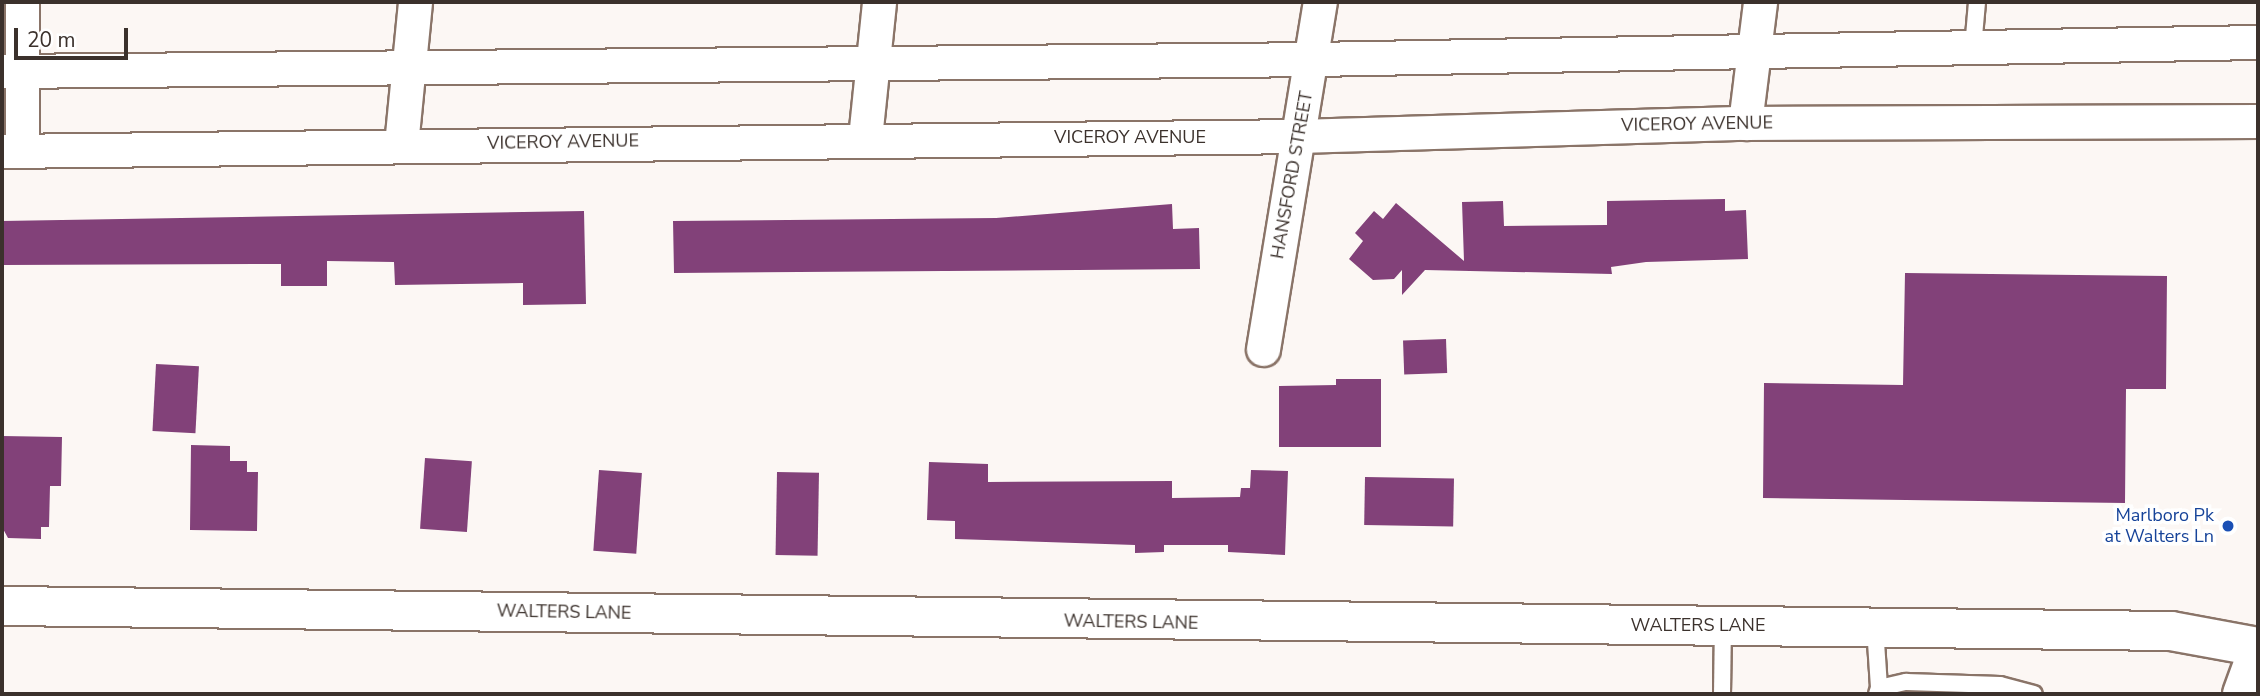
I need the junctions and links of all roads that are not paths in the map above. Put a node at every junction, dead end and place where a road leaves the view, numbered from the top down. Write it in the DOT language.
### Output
graph roads {
  1 [pos="22,2"];
  2 [pos="415,2"];
  3 [pos="879,2"];
  4 [pos="1320,2"];
  5 [pos="1760,2"];
  6 [pos="1977,2"];
  7 [pos="2258,42"];
  8 [pos="1973,48"];
  9 [pos="1753,53"];
  10 [pos="872,59"];
  11 [pos="1312,59"];
  12 [pos="404,67"];
  13 [pos="12,71"];
  14 [pos="2258,121"];
  15 [pos="1745,122"];
  16 [pos="1298,136"];
  17 [pos="865,138"];
  18 [pos="401,145"];
  19 [pos="12,151"];
  20 [pos="1263,349"];
  21 [pos="2,606"];
  22 [pos="1723,625"];
  23 [pos="1875,626"];
  24 [pos="2258,649"];
  25 [pos="1878,691"];
  26 [pos="1722,694"];
  27 [pos="2034,694"];
  28 [pos="2242,694"];
  1 -- 13 [label="street"];
  2 -- 12 [label="street"];
  3 -- 10 [label="street"];
  4 -- 11 [label="street, HANSFORD STREET"];
  5 -- 9 [label="street"];
  6 -- 8 [label="lane"];
  7 -- 8 [label="street"];
  8 -- 9 [label="street"];
  9 -- 11 [label="street"];
  9 -- 15 [label="street"];
  10 -- 11 [label="street"];
  10 -- 12 [label="street"];
  10 -- 17 [label="street"];
  11 -- 16 [label="street, HANSFORD STREET"];
  12 -- 13 [label="street"];
  12 -- 18 [label="street"];
  13 -- 19 [label="street"];
  14 -- 15 [label="street, VICEROY AVENUE"];
  15 -- 16 [label="street, VICEROY AVENUE"];
  16 -- 17 [label="street, VICEROY AVENUE"];
  16 -- 20 [label="street, HANSFORD STREET"];
  17 -- 18 [label="street, VICEROY AVENUE"];
  18 -- 19 [label="street, VICEROY AVENUE"];
  21 -- 22 [label="street, WALTERS LANE"];
  22 -- 23 [label="street, WALTERS LANE"];
  22 -- 26 [label="lane"];
  23 -- 24 [label="street, WALTERS LANE"];
  23 -- 25 [label="lane"];
  24 -- 28 [label="street"];
  25 -- 27 [label="lane"];
}
